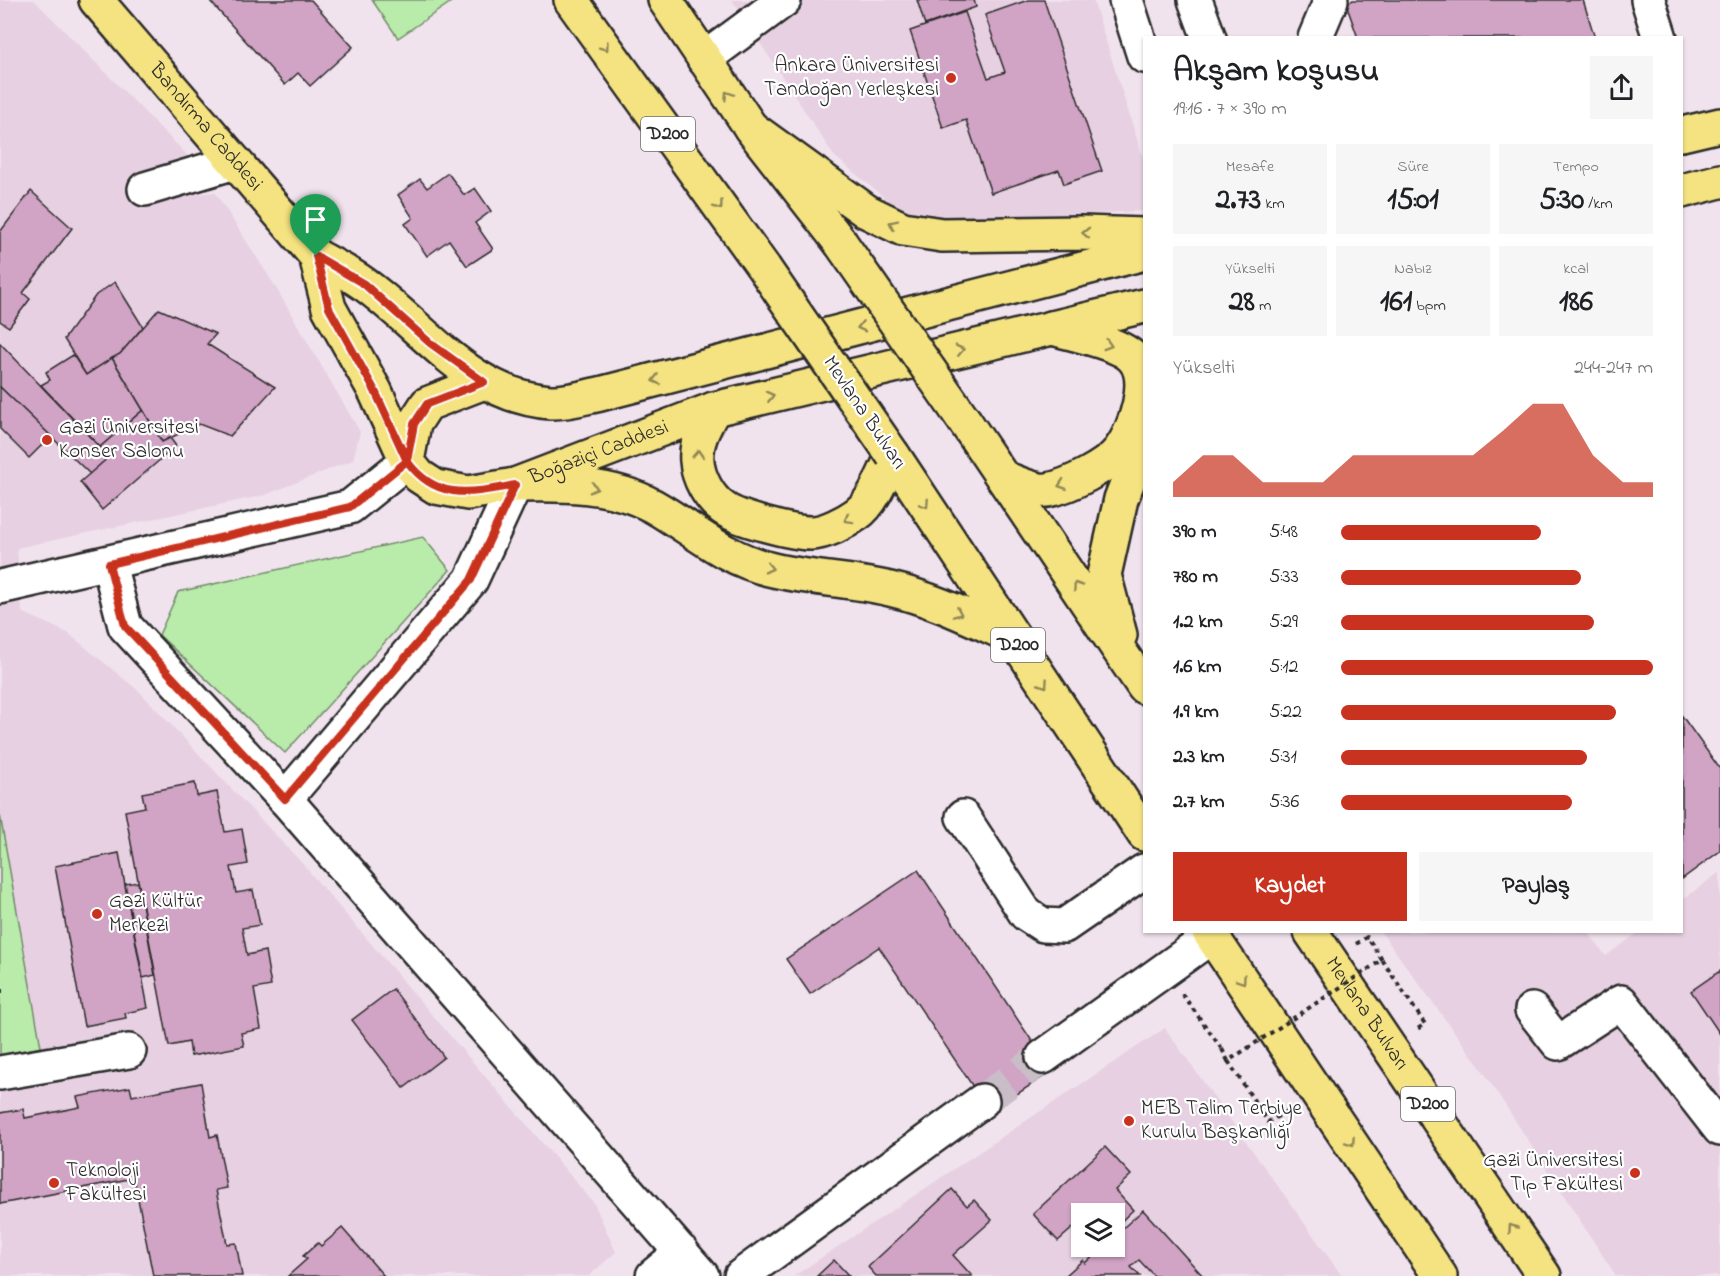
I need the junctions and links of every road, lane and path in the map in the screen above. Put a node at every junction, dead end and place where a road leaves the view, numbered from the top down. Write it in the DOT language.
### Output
graph roads {
  1 [pos="96,0"];
  2 [pos="571,0"];
  3 [pos="665,0"];
  4 [pos="784,0"];
  5 [pos="1126,0"];
  6 [pos="1195,0"];
  7 [pos="1331,0"];
  8 [pos="1648,0"];
  9 [pos="1208,36"];
  10 [pos="1317,36"];
  11 [pos="1659,36"];
  12 [pos="1143,53"];
  13 [pos="705,59"];
  14 [pos="1720,125"];
  15 [pos="751,128"];
  16 [pos="1683,128"];
  17 [pos="235,162"];
  18 [pos="1720,181"];
  19 [pos="145,189"];
  20 [pos="1683,191"];
  21 [pos="1143,235"];
  22 [pos="1143,253"];
  23 [pos="316,256"];
  24 [pos="1143,306"];
  25 [pos="1052,328"];
  26 [pos="484,382"];
  27 [pos="714,409"];
  28 [pos="1143,443"];
  29 [pos="893,455"];
  30 [pos="407,461"];
  31 [pos="1004,478"];
  32 [pos="515,485"];
  33 [pos="109,564"];
  34 [pos="0,587"];
  35 [pos="1013,637"];
  36 [pos="1136,675"];
  37 [pos="285,799"];
  38 [pos="963,817"];
  39 [pos="1143,832"];
  40 [pos="1143,872"];
  41 [pos="1312,933"];
  42 [pos="1211,934"];
  43 [pos="1376,950"];
  44 [pos="1382,960"];
  45 [pos="1165,970"];
  46 [pos="1416,1010"];
  47 [pos="1532,1010"];
  48 [pos="129,1051"];
  49 [pos="1043,1057"];
  50 [pos="1228,1061"];
  51 [pos="0,1073"];
  52 [pos="1317,1093"];
  53 [pos="982,1101"];
  54 [pos="1720,1130"];
  55 [pos="692,1264"];
  56 [pos="653,1276"];
  57 [pos="741,1276"];
  58 [pos="1440,1276"];
  59 [pos="1544,1276"];
  1 -- 17 [label="main road, Bandırma Caddesi"];
  2 -- 29 [label="main road, Mevlana Bulvarı / D200, one-way, bridge"];
  3 -- 13 [label="main road"];
  4 -- 13 [label="street"];
  5 -- 12 [label="street"];
  6 -- 9 [label="street"];
  7 -- 10 [label="street"];
  8 -- 11 [label="street"];
  15 -- 13 [label="main road, one-way"];
  14 -- 16 [label="main road"];
  21 -- 15 [label="main road, one-way"];
  15 -- 31 [label="main road, bridge"];
  17 -- 19 [label="street"];
  17 -- 23 [label="main road, Bandırma Caddesi"];
  18 -- 20 [label="main road"];
  22 -- 26 [label="main road, one-way"];
  23 -- 26 [label="main road, Bandırma Caddesi"];
  23 -- 30 [label="main road, Bandırma Caddesi"];
  24 -- 25 [label="main road, Boğaziçi Caddesi"];
  27 -- 25 [label="main road, Boğaziçi Caddesi, one-way"];
  25 -- 31 [label="main road, one-way"];
  26 -- 30 [label="main road"];
  29 -- 27 [label="main road, one-way"];
  27 -- 32 [label="main road, Boğaziçi Caddesi"];
  28 -- 36 [label="main road"];
  29 -- 35 [label="main road, Mevlana Bulvarı / D200, one-way"];
  30 -- 32 [label="main road, Boğaziçi Caddesi"];
  30 -- 33 [label="street"];
  36 -- 31 [label="main road, one-way"];
  32 -- 35 [label="main road, one-way"];
  32 -- 37 [label="street"];
  33 -- 34 [label="street"];
  33 -- 37 [label="street"];
  35 -- 39 [label="main road, Mevlana Bulvarı / D200, one-way"];
  37 -- 55 [label="street"];
  38 -- 40 [label="street"];
  59 -- 41 [label="main road, Mevlana Bulvarı / D200, one-way"];
  42 -- 45 [label="street"];
  42 -- 52 [label="main road, one-way"];
  43 -- 44 [label="path, bridge"];
  44 -- 46 [label="path"];
  44 -- 50 [label="path, bridge"];
  45 -- 49 [label="street"];
  45 -- 50 [label="path, bridge"];
  47 -- 54 [label="street"];
  48 -- 51 [label="street"];
  50 -- 52 [label="path"];
  52 -- 58 [label="main road, one-way"];
  53 -- 57 [label="street"];
  55 -- 56 [label="street"];
}
